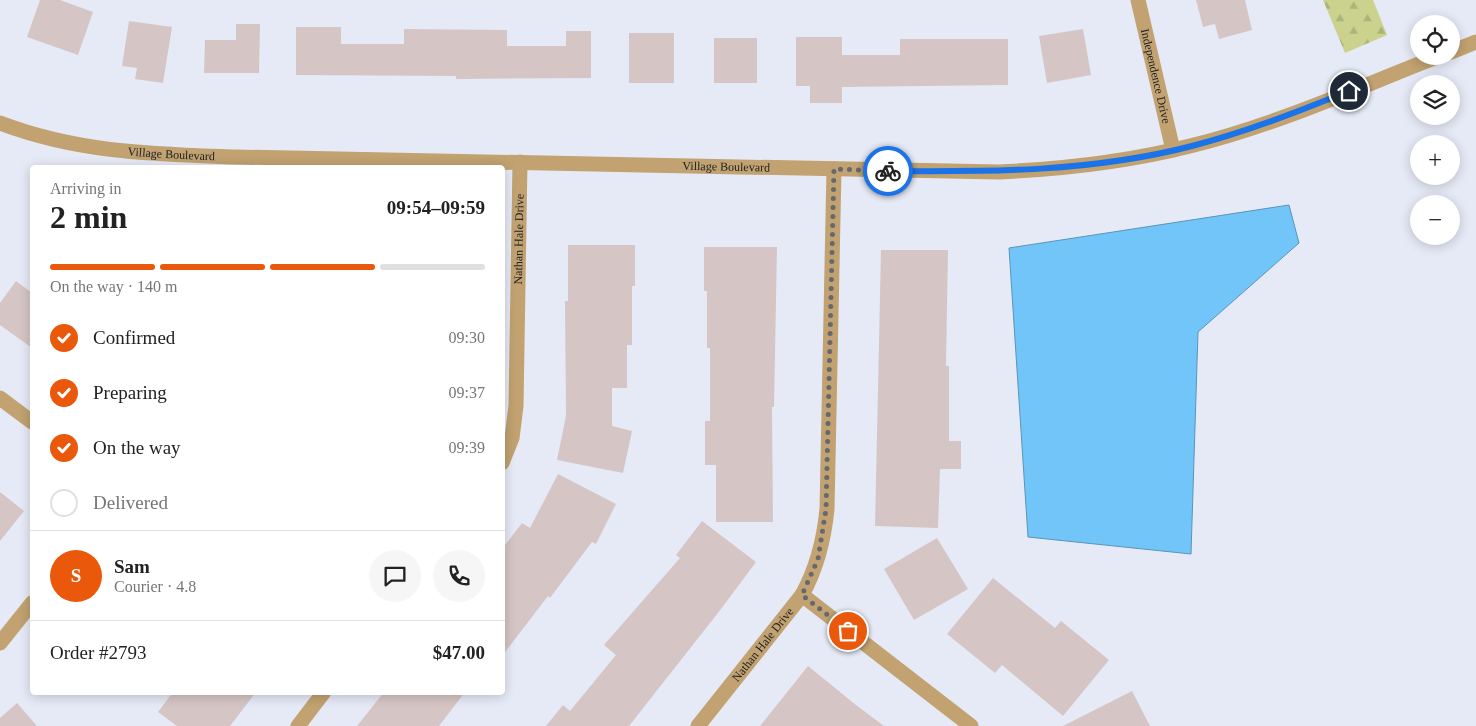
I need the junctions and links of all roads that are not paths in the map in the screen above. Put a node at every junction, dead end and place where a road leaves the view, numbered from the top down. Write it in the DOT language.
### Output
graph roads {
  1 [pos="1138,0"];
  2 [pos="1476,42"];
  3 [pos="1460,48"];
  4 [pos="1416,65"];
  5 [pos="0,123"];
  6 [pos="1173,150"];
  7 [pos="235,162"];
  8 [pos="520,162"];
  9 [pos="834,169"];
  10 [pos="0,398"];
  11 [pos="30,420"];
  12 [pos="505,456"];
  13 [pos="802,595"];
  14 [pos="30,605"];
  15 [pos="0,642"];
  16 [pos="322,695"];
  17 [pos="298,726"];
  18 [pos="698,726"];
  19 [pos="971,726"];
  1 -- 6 [label="street, Independence Drive"];
  2 -- 3 [label="street"];
  4 -- 6 [label="street, Village Boulevard"];
  5 -- 7 [label="street, Village Boulevard"];
  6 -- 9 [label="street, Village Boulevard"];
  7 -- 8 [label="street, Village Boulevard"];
  8 -- 9 [label="street, Village Boulevard"];
  8 -- 12 [label="street, Nathan Hale Drive"];
  9 -- 13 [label="street, Nathan Hale Drive"];
  10 -- 11 [label="street"];
  13 -- 18 [label="street, Nathan Hale Drive"];
  13 -- 19 [label="street"];
  14 -- 15 [label="street"];
  16 -- 17 [label="street"];
}
